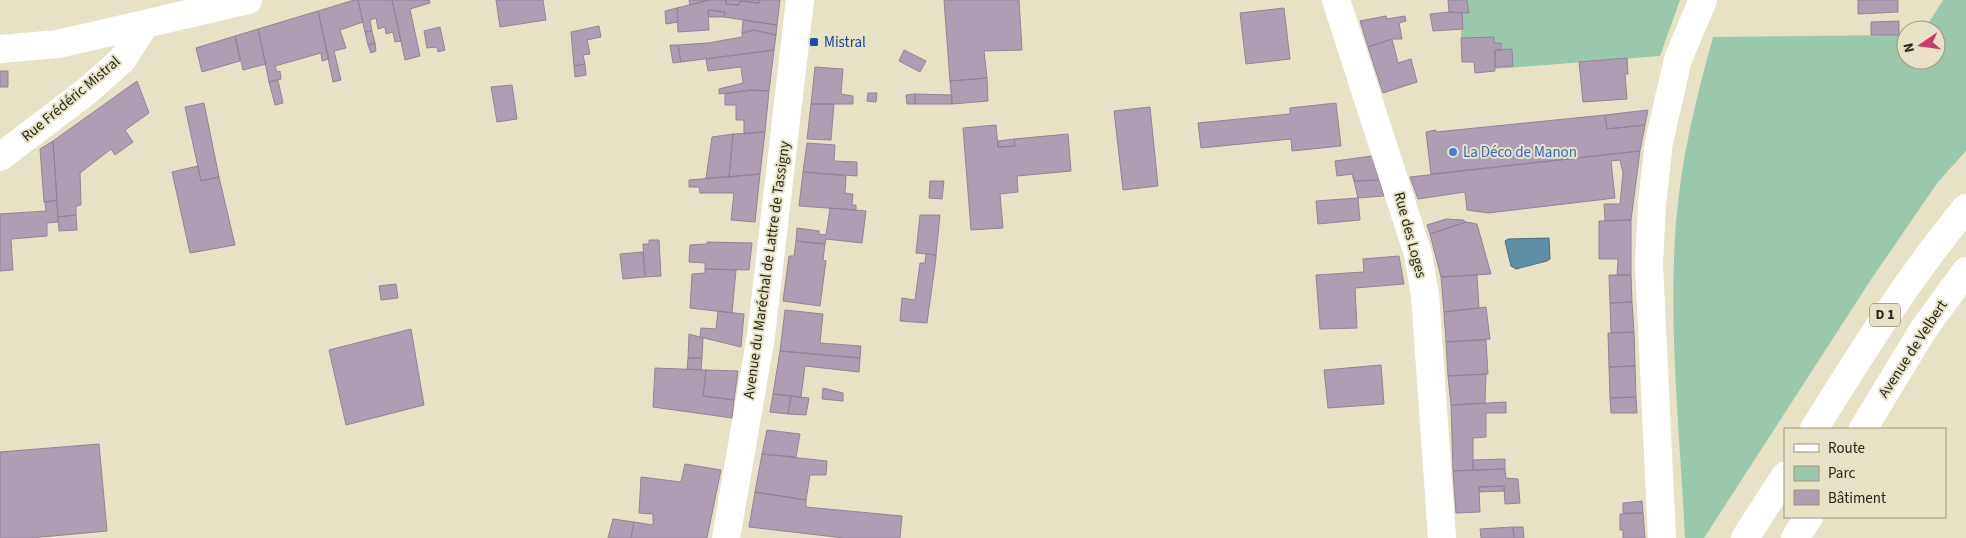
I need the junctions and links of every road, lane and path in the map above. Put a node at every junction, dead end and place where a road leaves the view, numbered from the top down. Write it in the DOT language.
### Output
graph roads {
  1 [pos="248,0"];
  2 [pos="800,0"];
  3 [pos="1336,0"];
  4 [pos="1703,0"];
  5 [pos="144,26"];
  6 [pos="0,50"];
  7 [pos="0,157"];
  8 [pos="1966,208"];
  9 [pos="1966,271"];
  10 [pos="1815,428"];
  11 [pos="1864,428"];
  12 [pos="1784,478"];
  13 [pos="1808,518"];
  14 [pos="726,538"];
  15 [pos="1442,538"];
  16 [pos="1662,538"];
  17 [pos="1745,538"];
  18 [pos="1795,538"];
  1 -- 5 [label="street"];
  2 -- 14 [label="street, Avenue du Maréchal de Lattre de Tassigny"];
  3 -- 15 [label="street, Rue des Loges"];
  4 -- 16 [label="street"];
  5 -- 6 [label="street"];
  5 -- 7 [label="street, Rue Frédéric Mistral"];
  8 -- 10 [label="street, D 1"];
  9 -- 11 [label="street, Avenue de Velbert / D 1"];
  12 -- 17 [label="street"];
  13 -- 18 [label="street"];
}
